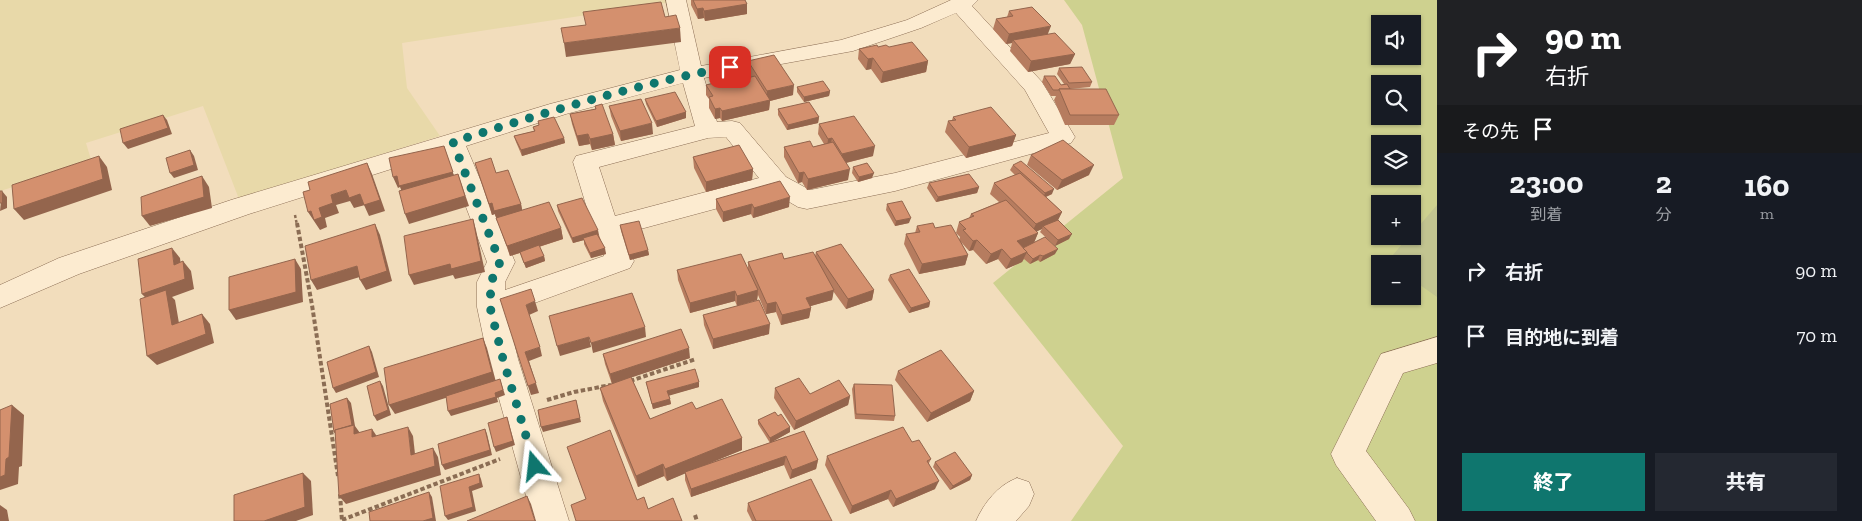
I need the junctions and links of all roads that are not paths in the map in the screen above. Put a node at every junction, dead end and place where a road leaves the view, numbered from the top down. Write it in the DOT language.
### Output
graph roads {
  1 [pos="676,0"];
  2 [pos="964,2"];
  3 [pos="692,74"];
  4 [pos="708,130"];
  5 [pos="453,142"];
  6 [pos="777,183"];
  7 [pos="606,228"];
  8 [pos="0,297"];
  9 [pos="490,307"];
  10 [pos="1437,350"];
  11 [pos="1018,494"];
  12 [pos="551,521"];
  13 [pos="994,521"];
  14 [pos="1397,521"];
  1 -- 3 [label="street"];
  2 -- 3 [label="street"];
  2 -- 6 [label="street"];
  3 -- 4 [label="street"];
  3 -- 5 [label="street"];
  4 -- 6 [label="street"];
  4 -- 7 [label="street"];
  5 -- 8 [label="street"];
  5 -- 9 [label="street"];
  6 -- 7 [label="street"];
  7 -- 9 [label="street"];
  9 -- 12 [label="street"];
  10 -- 14 [label="street"];
  11 -- 13 [label="street"];
}
